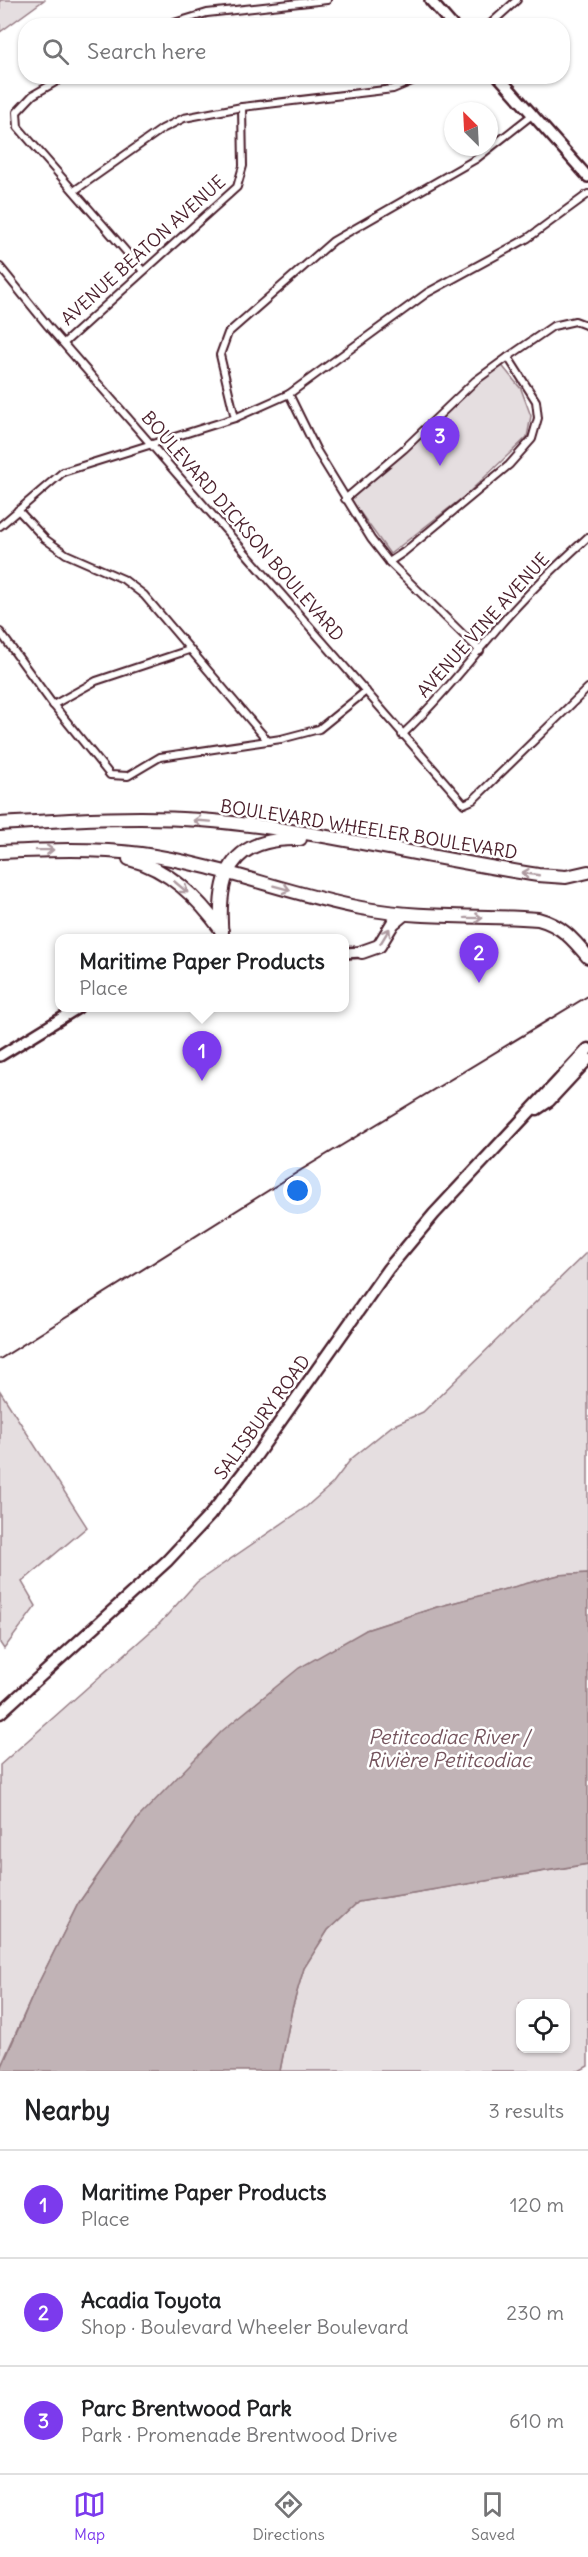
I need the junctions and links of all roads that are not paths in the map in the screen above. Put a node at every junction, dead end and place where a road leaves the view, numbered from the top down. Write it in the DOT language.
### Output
graph roads {
  1 [pos="327,0"];
  2 [pos="430,0"];
  3 [pos="517,0"];
  4 [pos="190,18"];
  5 [pos="446,18"];
  6 [pos="497,18"];
  7 [pos="52,84"];
  8 [pos="405,84"];
  9 [pos="505,84"];
  10 [pos="242,107"];
  11 [pos="532,114"];
  12 [pos="588,177"];
  13 [pos="74,191"];
  14 [pos="588,194"];
  15 [pos="0,267"];
  16 [pos="143,271"];
  17 [pos="588,326"];
  18 [pos="64,343"];
  19 [pos="508,357"];
  20 [pos="289,394"];
  21 [pos="235,418"];
  22 [pos="152,443"];
  23 [pos="345,499"];
  24 [pos="18,510"];
  25 [pos="0,526"];
  26 [pos="588,537"];
  27 [pos="389,562"];
  28 [pos="0,632"];
  29 [pos="189,650"];
  30 [pos="480,651"];
  31 [pos="588,688"];
  32 [pos="366,691"];
  33 [pos="53,705"];
  34 [pos="402,735"];
  35 [pos="268,741"];
  36 [pos="0,824"];
  37 [pos="343,840"];
  38 [pos="89,851"];
  39 [pos="0,852"];
  40 [pos="588,872"];
  41 [pos="226,873"];
  42 [pos="404,914"];
  43 [pos="221,934"];
  44 [pos="222,934"];
  45 [pos="349,952"];
  46 [pos="362,952"];
  47 [pos="588,957"];
  48 [pos="72,1012"];
  49 [pos="588,1049"];
  50 [pos="0,1056"];
  51 [pos="588,1059"];
  52 [pos="525,1117"];
  53 [pos="0,1713"];
  1 -- 4 [label="street"];
  2 -- 5 [label="street"];
  3 -- 6 [label="street"];
  7 -- 13 [label="street"];
  8 -- 10 [label="street"];
  9 -- 11 [label="street"];
  10 -- 13 [label="street"];
  10 -- 16 [label="street, AVENUE BEATON AVENUE"];
  11 -- 12 [label="street"];
  11 -- 21 [label="street"];
  13 -- 16 [label="street"];
  14 -- 20 [label="street"];
  15 -- 18 [label="street, BOULEVARD DICKSON BOULEVARD"];
  16 -- 18 [label="street, AVENUE BEATON AVENUE"];
  17 -- 19 [label="street"];
  18 -- 22 [label="street, BOULEVARD DICKSON BOULEVARD"];
  19 -- 23 [label="street"];
  19 -- 27 [label="street"];
  20 -- 21 [label="street"];
  20 -- 23 [label="street"];
  21 -- 22 [label="street"];
  22 -- 24 [label="street"];
  22 -- 32 [label="street, BOULEVARD DICKSON BOULEVARD"];
  23 -- 27 [label="street"];
  24 -- 25 [label="street"];
  24 -- 29 [label="street"];
  26 -- 30 [label="street, AVENUE VINE AVENUE"];
  27 -- 30 [label="street"];
  28 -- 33 [label="street"];
  29 -- 33 [label="street"];
  29 -- 35 [label="street"];
  30 -- 34 [label="street, AVENUE VINE AVENUE"];
  31 -- 34 [label="street, BOULEVARD DICKSON BOULEVARD"];
  32 -- 34 [label="street, BOULEVARD DICKSON BOULEVARD"];
  32 -- 35 [label="street"];
  33 -- 35 [label="street"];
  37 -- 36 [label="highway, BOULEVARD WHEELER BOULEVARD, one-way"];
  40 -- 37 [label="highway, BOULEVARD WHEELER BOULEVARD, one-way"];
  37 -- 41 [label="highway"];
  39 -- 38 [label="highway, one-way"];
  38 -- 41 [label="highway"];
  38 -- 43 [label="highway, one-way"];
  41 -- 42 [label="highway, one-way"];
  41 -- 44 [label="highway"];
  46 -- 42 [label="highway, one-way"];
  42 -- 47 [label="highway, one-way"];
  45 -- 46 [label="street"];
  48 -- 50 [label="street"];
  49 -- 52 [label="main road, SALISBURY ROAD"];
  51 -- 52 [label="main road, SALISBURY ROAD"];
  52 -- 53 [label="main road, SALISBURY ROAD"];
}
